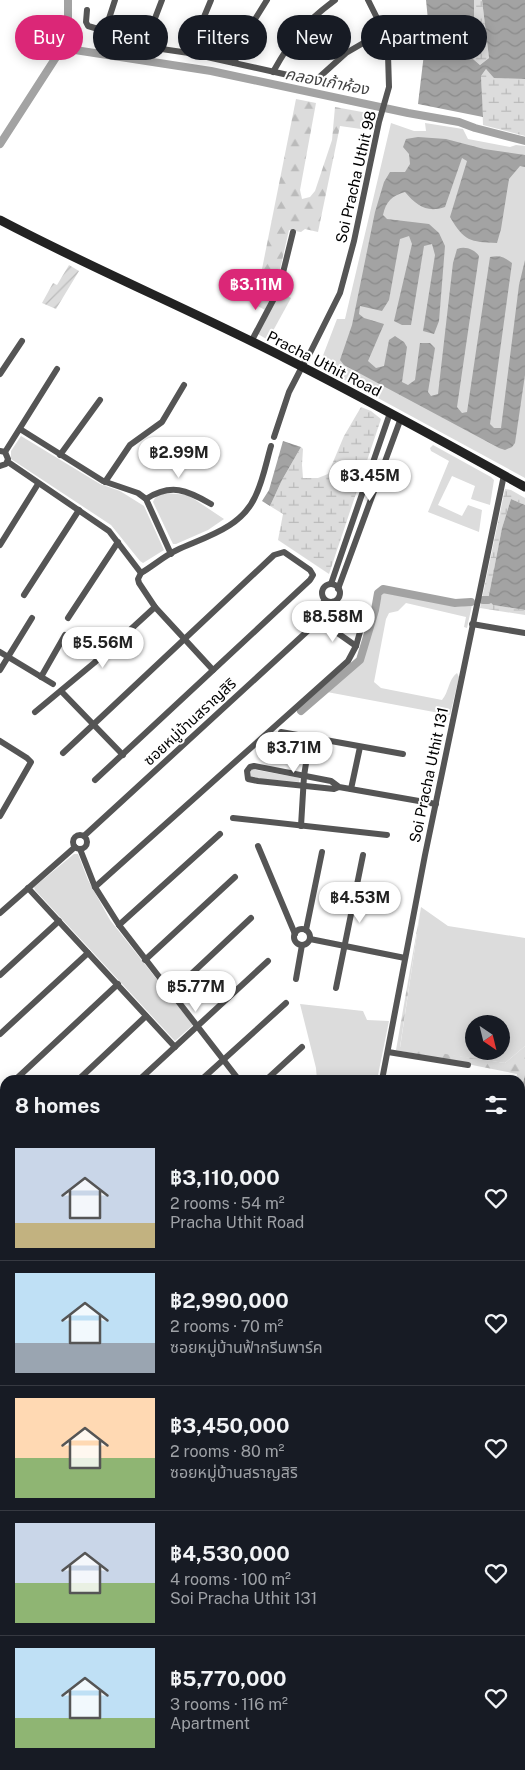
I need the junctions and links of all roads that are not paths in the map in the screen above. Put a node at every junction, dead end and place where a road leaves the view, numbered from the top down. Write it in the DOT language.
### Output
graph roads {
  1 [pos="115,0"];
  2 [pos="162,0"];
  3 [pos="211,0"];
  4 [pos="267,0"];
  5 [pos="335,0"];
  6 [pos="368,0"];
  7 [pos="87,10"];
  8 [pos="110,15"];
  9 [pos="156,15"];
  10 [pos="205,15"];
  11 [pos="374,15"];
  12 [pos="93,28"];
  13 [pos="361,44"];
  14 [pos="220,60"];
  15 [pos="389,60"];
  16 [pos="234,63"];
  17 [pos="273,72"];
  18 [pos="0,220"];
  19 [pos="293,232"];
  20 [pos="22,341"];
  21 [pos="252,342"];
  22 [pos="305,361"];
  23 [pos="57,369"];
  24 [pos="0,374"];
  25 [pos="184,385"];
  26 [pos="100,400"];
  27 [pos="390,413"];
  28 [pos="400,418"];
  29 [pos="20,429"];
  30 [pos="274,437"];
  31 [pos="271,446"];
  32 [pos="3,452"];
  33 [pos="60,455"];
  34 [pos="8,462"];
  35 [pos="0,466"];
  36 [pos="504,475"];
  37 [pos="105,482"];
  38 [pos="38,484"];
  39 [pos="525,487"];
  40 [pos="146,499"];
  41 [pos="211,504"];
  42 [pos="79,510"];
  43 [pos="118,542"];
  44 [pos="0,545"];
  45 [pos="171,554"];
  46 [pos="141,573"];
  47 [pos="331,584"];
  48 [pos="338,589"];
  49 [pos="24,595"];
  50 [pos="325,600"];
  51 [pos="333,602"];
  52 [pos="156,608"];
  53 [pos="365,614"];
  54 [pos="32,618"];
  55 [pos="68,618"];
  56 [pos="322,622"];
  57 [pos="472,624"];
  58 [pos="313,626"];
  59 [pos="525,632"];
  60 [pos="65,635"];
  61 [pos="184,639"];
  62 [pos="356,646"];
  63 [pos="0,652"];
  64 [pos="8,657"];
  65 [pos="0,670"];
  66 [pos="213,670"];
  67 [pos="41,677"];
  68 [pos="53,684"];
  69 [pos="61,690"];
  70 [pos="35,712"];
  71 [pos="93,724"];
  72 [pos="281,732"];
  73 [pos="310,738"];
  74 [pos="0,741"];
  75 [pos="360,747"];
  76 [pos="63,753"];
  77 [pos="403,754"];
  78 [pos="122,755"];
  79 [pos="304,776"];
  80 [pos="95,780"];
  81 [pos="304,786"];
  82 [pos="339,787"];
  83 [pos="351,789"];
  84 [pos="436,804"];
  85 [pos="0,816"];
  86 [pos="232,818"];
  87 [pos="301,826"];
  88 [pos="220,834"];
  89 [pos="387,835"];
  90 [pos="84,836"];
  91 [pos="258,846"];
  92 [pos="78,848"];
  93 [pos="322,852"];
  94 [pos="363,855"];
  95 [pos="235,877"];
  96 [pos="95,887"];
  97 [pos="28,888"];
  98 [pos="0,913"];
  99 [pos="251,918"];
  100 [pos="59,921"];
  101 [pos="119,925"];
  102 [pos="306,930"];
  103 [pos="295,934"];
  104 [pos="310,939"];
  105 [pos="302,945"];
  106 [pos="345,947"];
  107 [pos="88,953"];
  108 [pos="405,958"];
  109 [pos="145,960"];
  110 [pos="268,961"];
  111 [pos="0,975"];
  112 [pos="296,979"];
  113 [pos="118,984"];
  114 [pos="336,988"];
  115 [pos="171,993"];
  116 [pos="286,1003"];
  117 [pos="146,1016"];
  118 [pos="198,1026"];
  119 [pos="0,1034"];
  120 [pos="175,1047"];
  121 [pos="302,1047"];
  122 [pos="388,1052"];
  123 [pos="224,1059"];
  124 [pos="468,1066"];
  125 [pos="20,1075"];
  126 [pos="83,1075"];
  127 [pos="144,1075"];
  128 [pos="206,1075"];
  129 [pos="235,1075"];
  130 [pos="271,1075"];
  131 [pos="383,1075"];
  1 -- 8 [label="street"];
  2 -- 9 [label="street"];
  3 -- 10 [label="street"];
  4 -- 16 [label="street"];
  5 -- 17 [label="street"];
  6 -- 11 [label="street, Soi Pracha Uthit 98"];
  7 -- 12 [label="street"];
  13 -- 17 [label="street"];
  14 -- 16 [label="street"];
  15 -- 22 [label="street, Soi Pracha Uthit 98"];
  16 -- 17 [label="street"];
  18 -- 21 [label="main road, Pracha Uthit Road"];
  19 -- 21 [label="street"];
  20 -- 24 [label="street"];
  21 -- 22 [label="main road, Pracha Uthit Road"];
  22 -- 27 [label="main road, Pracha Uthit Road"];
  22 -- 30 [label="street, Soi Pracha Uthit 98"];
  23 -- 29 [label="street"];
  25 -- 37 [label="street"];
  26 -- 33 [label="street"];
  27 -- 28 [label="main road, Pracha Uthit Road"];
  27 -- 47 [label="street, ซอยหมู่บ้านสราญสิริ"];
  28 -- 36 [label="main road, Pracha Uthit Road"];
  28 -- 48 [label="street"];
  29 -- 32 [label="street"];
  29 -- 33 [label="street"];
  31 -- 45 [label="street"];
  32 -- 34 [label="street"];
  33 -- 37 [label="street"];
  34 -- 35 [label="street"];
  34 -- 38 [label="street"];
  36 -- 39 [label="main road, Pracha Uthit Road"];
  36 -- 57 [label="street, Soi Pracha Uthit 131"];
  37 -- 40 [label="street"];
  38 -- 42 [label="street"];
  38 -- 44 [label="street"];
  40 -- 41 [label="street"];
  40 -- 45 [label="street"];
  42 -- 43 [label="street"];
  42 -- 49 [label="street"];
  43 -- 46 [label="street"];
  43 -- 55 [label="street"];
  45 -- 46 [label="street"];
  46 -- 52 [label="street"];
  47 -- 48 [label="street"];
  47 -- 50 [label="street, ซอยหมู่บ้านสราญสิริ"];
  48 -- 51 [label="street"];
  50 -- 51 [label="street"];
  50 -- 58 [label="street, ซอยหมู่บ้านสราญสิริ"];
  51 -- 56 [label="street"];
  52 -- 61 [label="street"];
  52 -- 69 [label="street"];
  53 -- 62 [label="street"];
  54 -- 64 [label="street"];
  56 -- 58 [label="street, ซอยหมู่บ้านสราญสิริ"];
  56 -- 62 [label="street"];
  57 -- 59 [label="street"];
  57 -- 84 [label="street, Soi Pracha Uthit 131"];
  58 -- 90 [label="street, ซอยหมู่บ้านสราญสิริ"];
  60 -- 67 [label="street"];
  61 -- 66 [label="street"];
  61 -- 66 [label="street"];
  61 -- 71 [label="street"];
  62 -- 96 [label="street"];
  63 -- 64 [label="street"];
  64 -- 65 [label="street"];
  64 -- 67 [label="street"];
  66 -- 78 [label="street"];
  67 -- 68 [label="street"];
  69 -- 70 [label="street"];
  69 -- 71 [label="street"];
  71 -- 76 [label="street"];
  71 -- 78 [label="street"];
  72 -- 73 [label="street"];
  73 -- 75 [label="street"];
  73 -- 79 [label="street"];
  74 -- 85 [label="street"];
  75 -- 77 [label="street"];
  75 -- 83 [label="street"];
  78 -- 80 [label="street"];
  79 -- 81 [label="street"];
  79 -- 81 [label="street"];
  79 -- 82 [label="street"];
  81 -- 82 [label="street"];
  81 -- 87 [label="street"];
  82 -- 83 [label="street"];
  83 -- 84 [label="street"];
  84 -- 108 [label="street, Soi Pracha Uthit 131"];
  86 -- 87 [label="street"];
  87 -- 89 [label="street"];
  88 -- 101 [label="street"];
  90 -- 92 [label="street"];
  90 -- 92 [label="street, ซอยหมู่บ้านสราญสิริ"];
  91 -- 103 [label="street"];
  92 -- 96 [label="street"];
  92 -- 97 [label="street, ซอยหมู่บ้านสราญสิริ"];
  93 -- 102 [label="street"];
  94 -- 106 [label="street"];
  95 -- 109 [label="street"];
  96 -- 101 [label="street"];
  97 -- 98 [label="street, ซอยหมู่บ้านสราญสิริ"];
  97 -- 100 [label="street"];
  99 -- 115 [label="street"];
  100 -- 107 [label="street"];
  100 -- 111 [label="street"];
  101 -- 109 [label="street"];
  102 -- 103 [label="street"];
  102 -- 104 [label="street"];
  103 -- 105 [label="street"];
  104 -- 105 [label="street"];
  104 -- 106 [label="street"];
  105 -- 112 [label="street"];
  106 -- 108 [label="street"];
  106 -- 114 [label="street"];
  107 -- 113 [label="street"];
  107 -- 119 [label="street"];
  108 -- 122 [label="street, Soi Pracha Uthit 131"];
  109 -- 115 [label="street"];
  110 -- 118 [label="street"];
  113 -- 117 [label="street"];
  113 -- 125 [label="street"];
  115 -- 118 [label="street"];
  116 -- 123 [label="street"];
  117 -- 120 [label="street"];
  117 -- 126 [label="street"];
  118 -- 120 [label="street"];
  118 -- 123 [label="street"];
  120 -- 127 [label="street"];
  121 -- 130 [label="street"];
  122 -- 124 [label="street"];
  122 -- 131 [label="street, Soi Pracha Uthit 131"];
  123 -- 128 [label="street"];
  123 -- 129 [label="street"];
}
